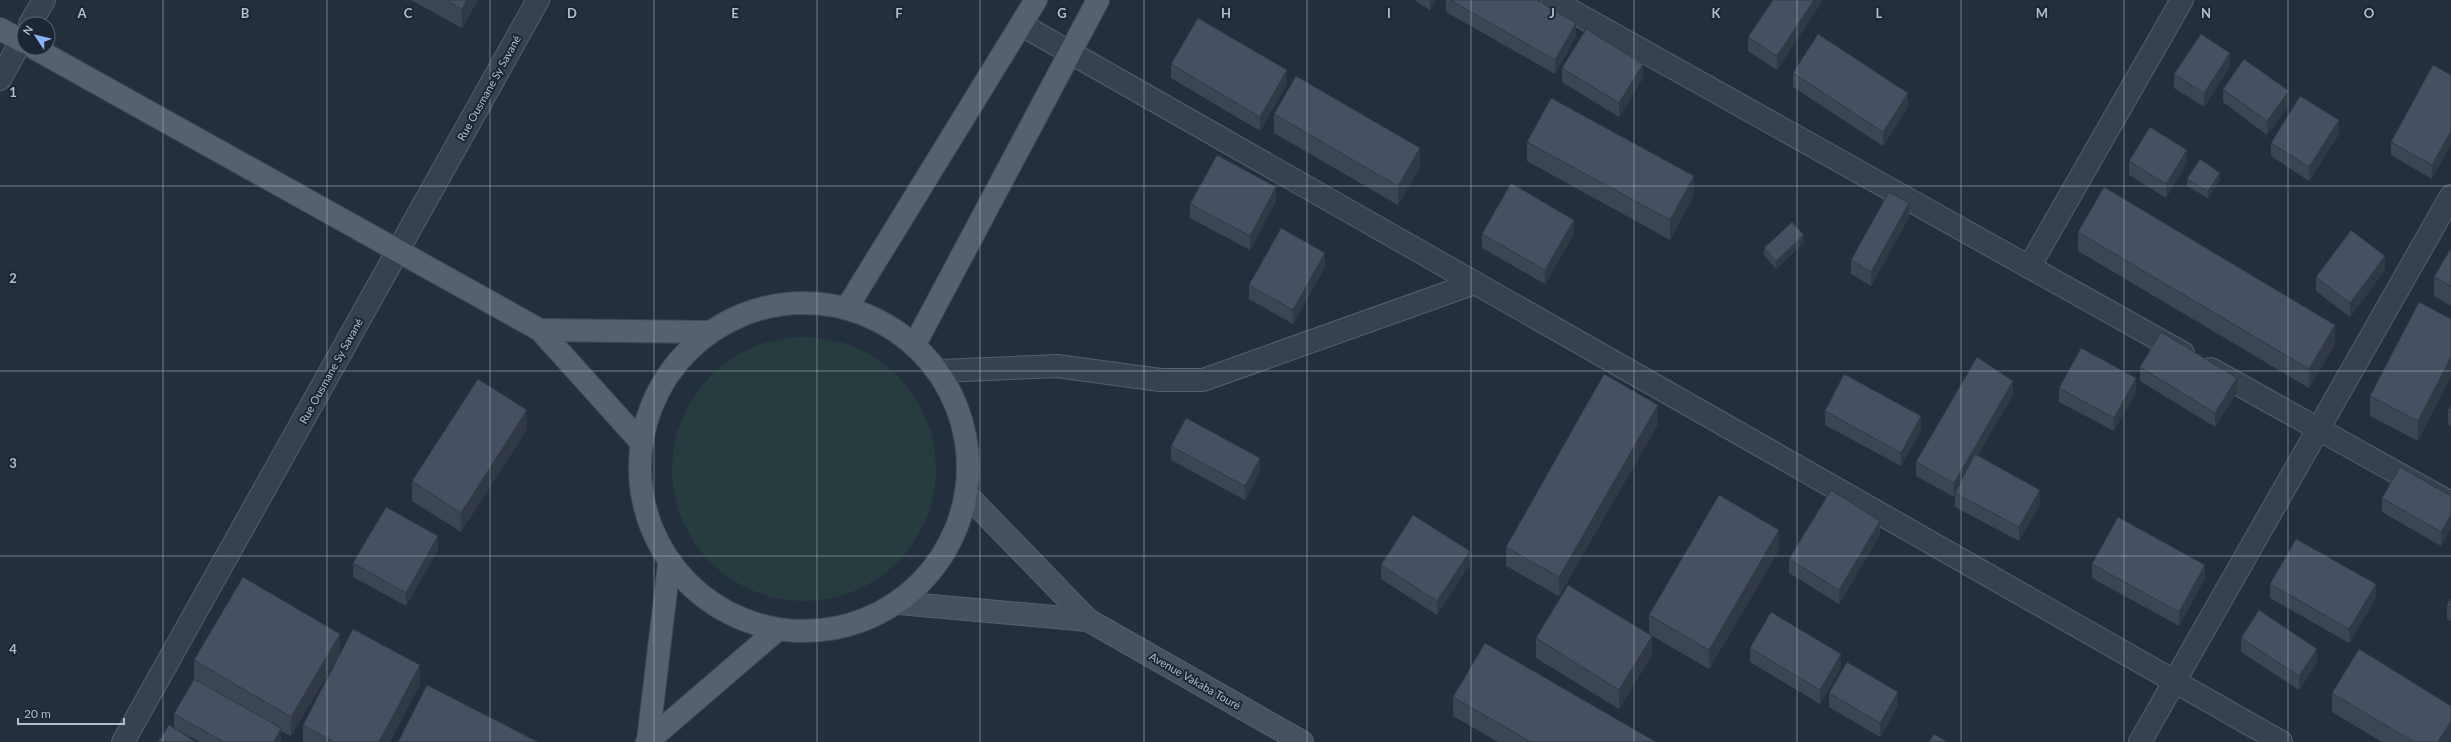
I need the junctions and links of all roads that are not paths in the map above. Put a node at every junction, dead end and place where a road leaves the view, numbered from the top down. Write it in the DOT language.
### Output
graph roads {
  1 [pos="44,0"];
  2 [pos="538,0"];
  3 [pos="1036,0"];
  4 [pos="1098,0"];
  5 [pos="1552,0"];
  6 [pos="2182,0"];
  7 [pos="37,16"];
  8 [pos="1022,25"];
  9 [pos="0,29"];
  10 [pos="16,34"];
  11 [pos="1070,52"];
  12 [pos="16,54"];
  13 [pos="56,55"];
  14 [pos="0,78"];
  15 [pos="2451,196"];
  16 [pos="398,251"];
  17 [pos="2029,267"];
  18 [pos="1475,283"];
  19 [pos="848,306"];
  20 [pos="540,330"];
  21 [pos="707,332"];
  22 [pos="916,342"];
  23 [pos="941,371"];
  24 [pos="2319,429"];
  25 [pos="640,441"];
  26 [pos="968,496"];
  27 [pos="2451,503"];
  28 [pos="669,565"];
  29 [pos="899,603"];
  30 [pos="1088,620"];
  31 [pos="776,631"];
  32 [pos="2174,681"];
  33 [pos="647,741"];
  34 [pos="123,742"];
  35 [pos="1302,742"];
  36 [pos="2140,742"];
  37 [pos="2281,742"];
  1 -- 7 [label="street"];
  2 -- 16 [label="street, Rue Ousmane Sy Savané"];
  3 -- 8 [label="main road"];
  4 -- 11 [label="main road"];
  5 -- 17 [label="street"];
  6 -- 17 [label="street"];
  8 -- 11 [label="street"];
  8 -- 19 [label="main road"];
  9 -- 10 [label="main road"];
  11 -- 18 [label="street"];
  11 -- 22 [label="main road"];
  12 -- 14 [label="street"];
  13 -- 16 [label="main road"];
  15 -- 24 [label="street"];
  16 -- 20 [label="main road"];
  16 -- 34 [label="street, Rue Ousmane Sy Savané"];
  17 -- 24 [label="street"];
  18 -- 23 [label="street"];
  18 -- 32 [label="street"];
  19 -- 21 [label="main road"];
  19 -- 22 [label="main road"];
  20 -- 21 [label="main road"];
  20 -- 25 [label="main road"];
  21 -- 25 [label="main road"];
  22 -- 23 [label="main road"];
  23 -- 26 [label="main road"];
  24 -- 27 [label="street"];
  24 -- 32 [label="street"];
  25 -- 28 [label="main road"];
  26 -- 29 [label="main road"];
  26 -- 30 [label="street"];
  28 -- 31 [label="main road"];
  28 -- 33 [label="main road"];
  29 -- 30 [label="street"];
  29 -- 31 [label="main road"];
  30 -- 35 [label="street, Avenue Vakaba Touré"];
  31 -- 33 [label="main road"];
  32 -- 36 [label="street"];
  32 -- 37 [label="street"];
}
